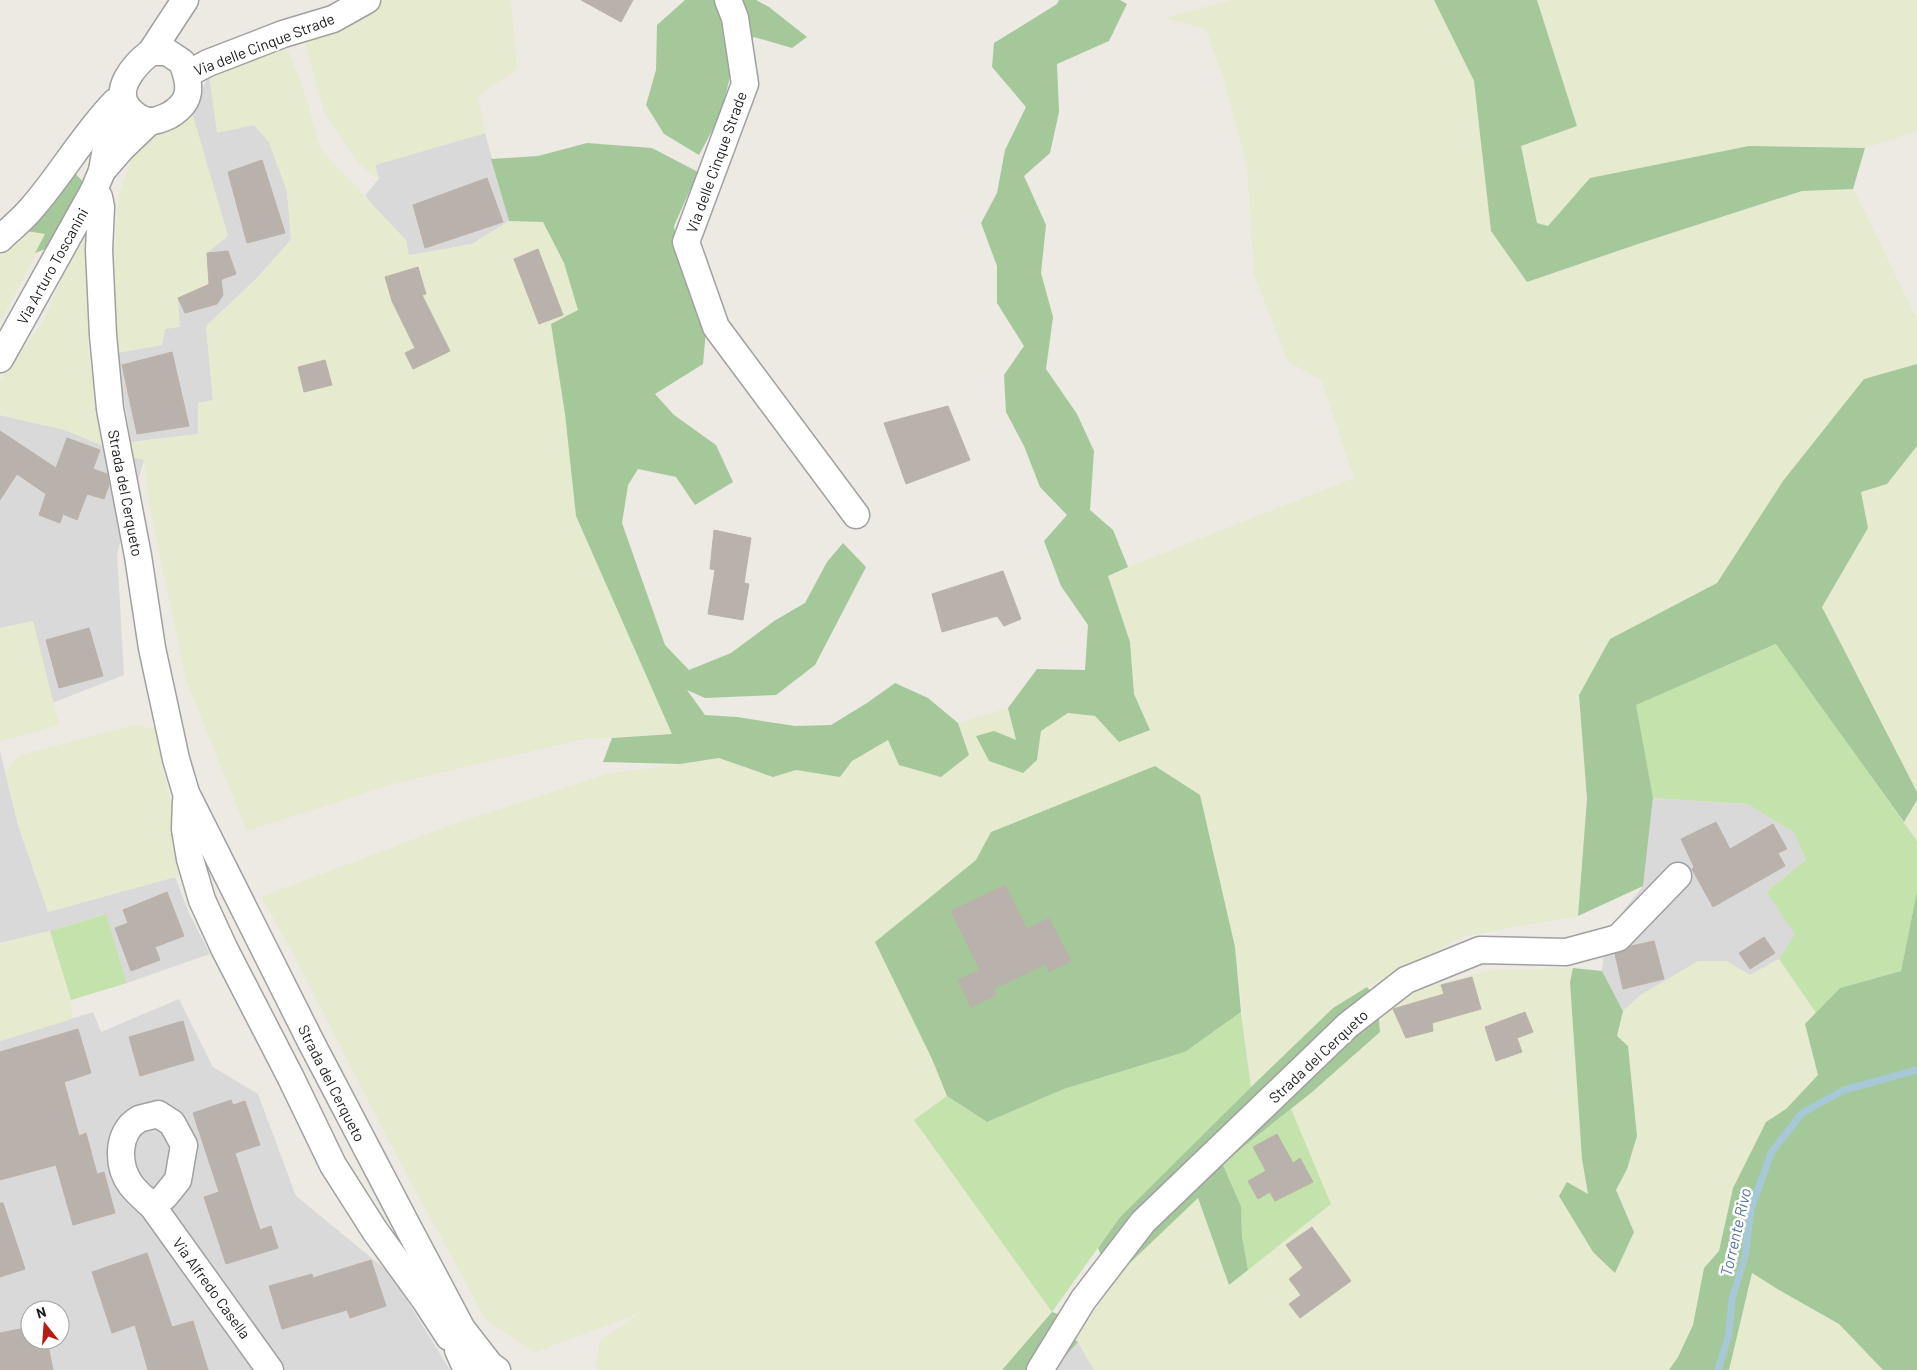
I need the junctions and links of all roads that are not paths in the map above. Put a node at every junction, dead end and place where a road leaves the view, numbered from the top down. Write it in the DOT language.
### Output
graph roads {
  1 [pos="367,0"];
  2 [pos="728,0"];
  3 [pos="185,2"];
  4 [pos="151,52"];
  5 [pos="185,68"];
  6 [pos="124,100"];
  7 [pos="144,127"];
  8 [pos="108,136"];
  9 [pos="78,148"];
  10 [pos="98,180"];
  11 [pos="0,238"];
  12 [pos="0,359"];
  13 [pos="856,515"];
  14 [pos="186,793"];
  15 [pos="1678,876"];
  16 [pos="153,1207"];
  17 [pos="478,1364"];
  18 [pos="270,1370"];
  19 [pos="1040,1370"];
  1 -- 5 [label="street, Via delle Cinque Strade"];
  2 -- 13 [label="street, Via delle Cinque Strade"];
  3 -- 4 [label="street"];
  3 -- 5 [label="street"];
  4 -- 5 [label="street"];
  4 -- 6 [label="street"];
  5 -- 7 [label="street"];
  6 -- 7 [label="street"];
  6 -- 8 [label="street, Via Arturo Toscanini"];
  6 -- 9 [label="street"];
  7 -- 8 [label="street"];
  7 -- 10 [label="street, Via Arturo Toscanini"];
  8 -- 9 [label="street"];
  8 -- 10 [label="street, Via Arturo Toscanini"];
  9 -- 11 [label="street"];
  10 -- 12 [label="street, Via Arturo Toscanini"];
  10 -- 14 [label="street, Strada del Cerqueto"];
  14 -- 17 [label="street, Strada del Cerqueto"];
  14 -- 17 [label="street, Strada del Cerqueto"];
  15 -- 19 [label="street, Strada del Cerqueto"];
  16 -- 18 [label="street, Via Alfredo Casella"];
}
